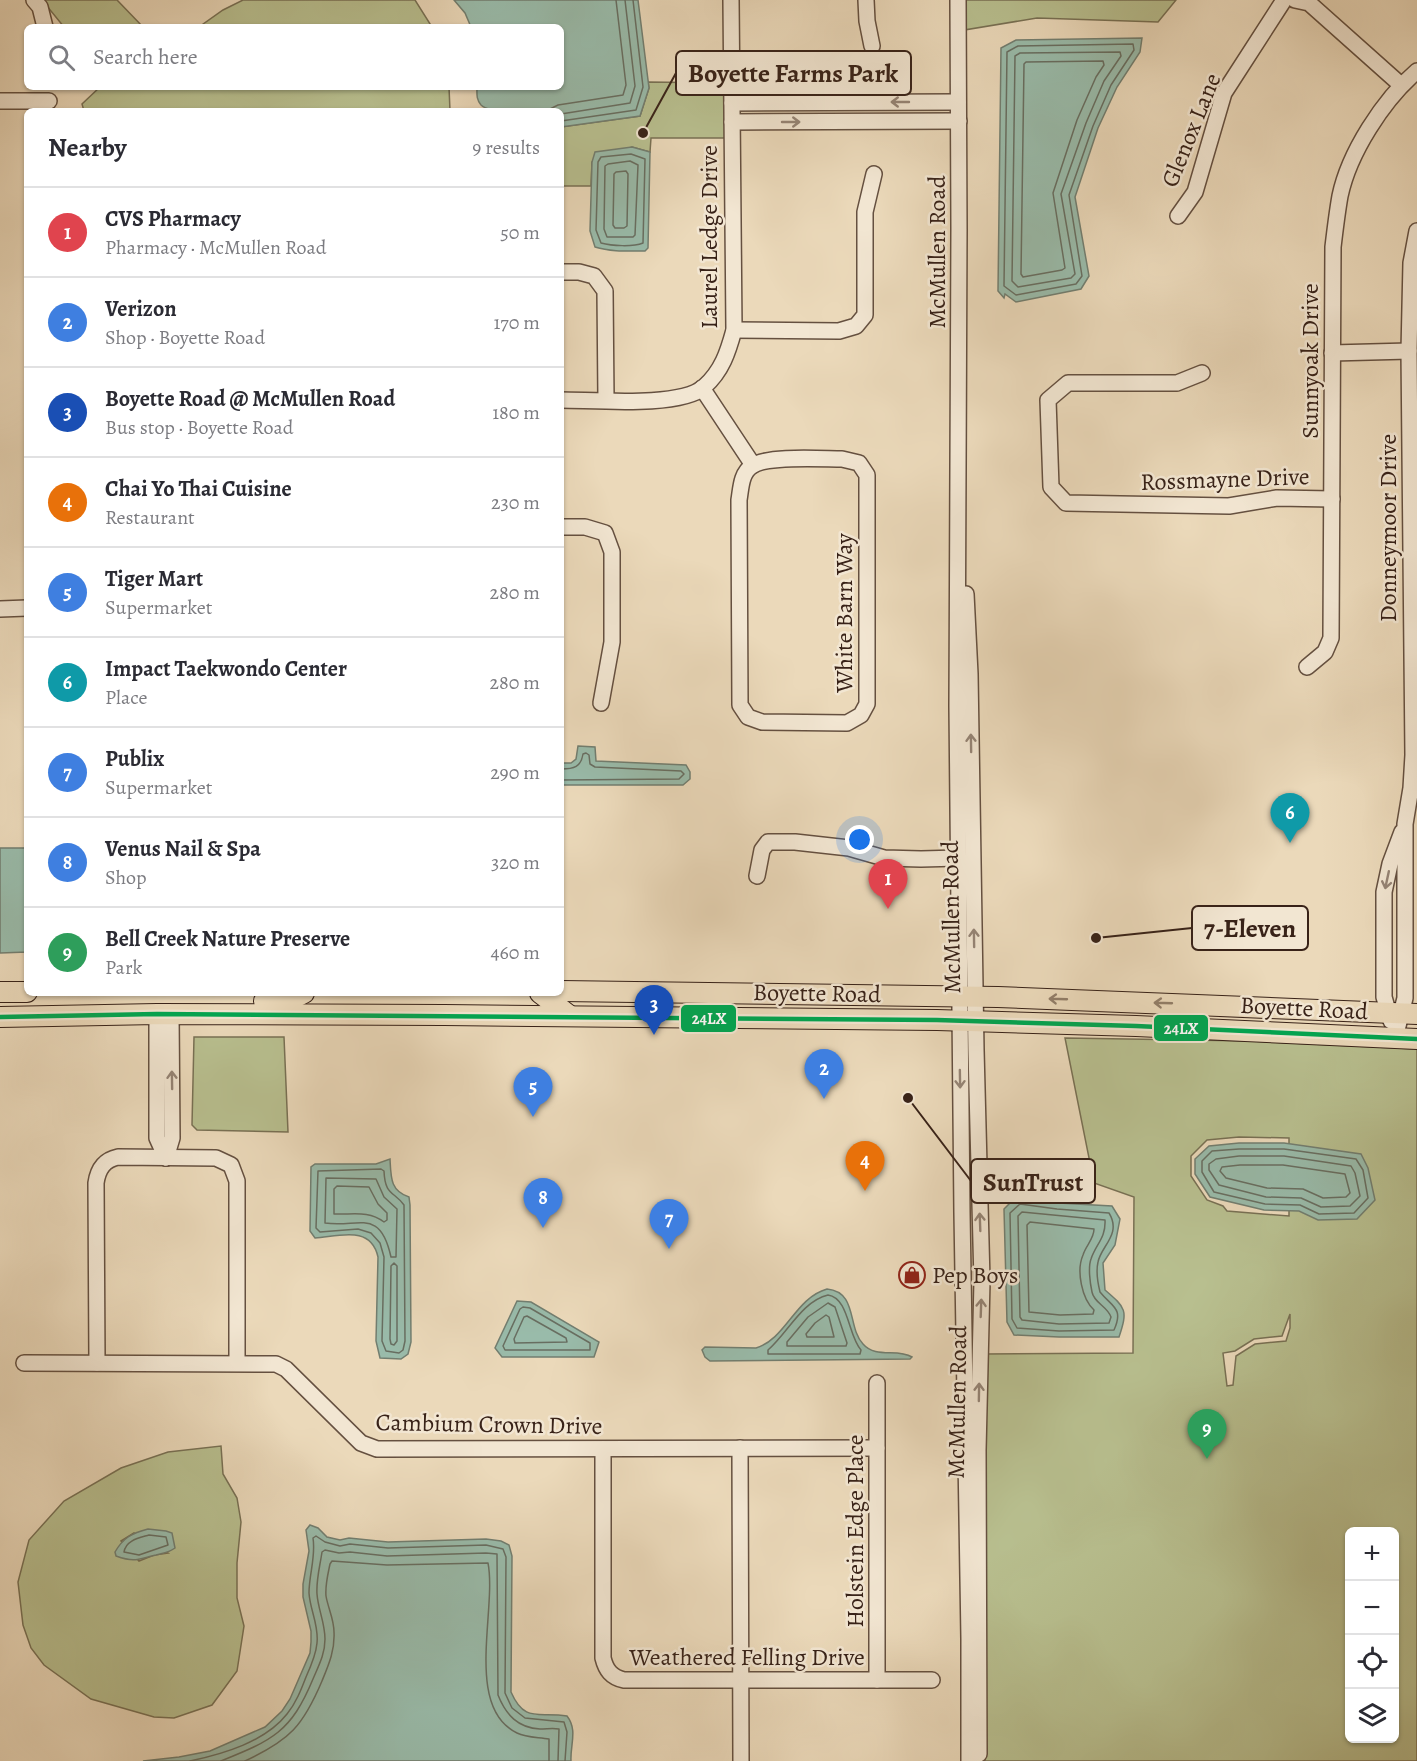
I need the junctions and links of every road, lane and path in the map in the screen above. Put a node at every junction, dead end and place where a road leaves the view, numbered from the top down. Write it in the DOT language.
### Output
graph roads {
  1 [pos="34,0"];
  2 [pos="731,0"];
  3 [pos="866,0"];
  4 [pos="958,0"];
  5 [pos="1284,0"];
  6 [pos="1295,0"];
  7 [pos="44,24"];
  8 [pos="873,46"];
  9 [pos="1417,71"];
  10 [pos="1401,85"];
  11 [pos="49,100"];
  12 [pos="0,101"];
  13 [pos="958,102"];
  14 [pos="732,103"];
  15 [pos="959,121"];
  16 [pos="732,122"];
  17 [pos="874,174"];
  18 [pos="1178,216"];
  19 [pos="1417,231"];
  20 [pos="564,272"];
  21 [pos="734,330"];
  22 [pos="1409,351"];
  23 [pos="1332,353"];
  24 [pos="1202,373"];
  25 [pos="702,388"];
  26 [pos="564,400"];
  27 [pos="606,400"];
  28 [pos="753,465"];
  29 [pos="1332,499"];
  30 [pos="564,527"];
  31 [pos="1414,564"];
  32 [pos="24,608"];
  33 [pos="0,609"];
  34 [pos="962,617"];
  35 [pos="1307,667"];
  36 [pos="601,703"];
  37 [pos="1405,824"];
  38 [pos="959,858"];
  39 [pos="757,876"];
  40 [pos="564,991"];
  41 [pos="0,992"];
  42 [pos="24,992"];
  43 [pos="701,993"];
  44 [pos="300,996"];
  45 [pos="544,996"];
  46 [pos="967,997"];
  47 [pos="163,1014"];
  48 [pos="1402,1014"];
  49 [pos="570,1016"];
  50 [pos="0,1017"];
  51 [pos="967,1021"];
  52 [pos="1395,1038"];
  53 [pos="1417,1039"];
  54 [pos="166,1158"];
  55 [pos="97,1362"];
  56 [pos="237,1362"];
  57 [pos="24,1363"];
  58 [pos="877,1383"];
  59 [pos="740,1448"];
  60 [pos="877,1448"];
  61 [pos="603,1449"];
  62 [pos="741,1680"];
  63 [pos="877,1680"];
  64 [pos="932,1680"];
  65 [pos="966,1757"];
  66 [pos="741,1761"];
  67 [pos="979,1761"];
  1 -- 7 [label="street"];
  2 -- 14 [label="street, Laurel Ledge Drive"];
  3 -- 8 [label="street"];
  4 -- 13 [label="street, McMullen Road"];
  5 -- 18 [label="street, Glenox Lane"];
  6 -- 10 [label="street"];
  9 -- 10 [label="street, Sunnyoak Drive"];
  10 -- 23 [label="street, Sunnyoak Drive"];
  11 -- 12 [label="street"];
  13 -- 14 [label="street, one-way"];
  13 -- 15 [label="street, McMullen Road"];
  14 -- 16 [label="street, Laurel Ledge Drive"];
  16 -- 15 [label="street, Laurel Ledge Drive, one-way"];
  15 -- 34 [label="street, McMullen Road"];
  16 -- 21 [label="street, Laurel Ledge Drive"];
  17 -- 21 [label="street"];
  19 -- 22 [label="street, Donneymoor Drive"];
  20 -- 27 [label="street"];
  21 -- 25 [label="street, Laurel Ledge Drive"];
  22 -- 23 [label="street"];
  22 -- 31 [label="street, Donneymoor Drive"];
  23 -- 29 [label="street, Sunnyoak Drive"];
  24 -- 29 [label="street, Rossmayne Drive"];
  25 -- 27 [label="street"];
  25 -- 28 [label="street"];
  26 -- 27 [label="street"];
  28 -- 28 [label="street, White Barn Way"];
  29 -- 35 [label="street, Sunnyoak Drive"];
  30 -- 36 [label="street"];
  31 -- 37 [label="street, Donneymoor Drive"];
  32 -- 33 [label="street"];
  34 -- 38 [label="street, McMullen Road"];
  46 -- 34 [label="street, McMullen Road, one-way"];
  37 -- 48 [label="street, Donneymoor Drive"];
  37 -- 48 [label="street, Donneymoor Drive, one-way"];
  38 -- 39 [label="street"];
  38 -- 46 [label="street, McMullen Road"];
  40 -- 43 [label="main road, Boyette Road"];
  41 -- 42 [label="main road"];
  43 -- 46 [label="main road, Boyette Road"];
  43 -- 49 [label="main road"];
  44 -- 47 [label="main road"];
  45 -- 49 [label="main road"];
  48 -- 46 [label="main road, Boyette Road, one-way"];
  46 -- 51 [label="street, McMullen Road"];
  47 -- 49 [label="main road, Boyette Road"];
  47 -- 50 [label="main road, Boyette Road"];
  47 -- 54 [label="street"];
  48 -- 52 [label="street, Donneymoor Drive"];
  49 -- 51 [label="main road, Boyette Road"];
  51 -- 52 [label="main road, Boyette Road"];
  51 -- 65 [label="street, McMullen Road, one-way"];
  67 -- 51 [label="street, McMullen Road, one-way"];
  52 -- 53 [label="main road, Boyette Road"];
  54 -- 55 [label="street"];
  54 -- 56 [label="street"];
  55 -- 56 [label="street, Cambium Crown Drive"];
  55 -- 57 [label="street, Cambium Crown Drive"];
  56 -- 61 [label="street, Cambium Crown Drive"];
  58 -- 60 [label="street, Holstein Edge Place"];
  59 -- 60 [label="street, Cambium Crown Drive"];
  59 -- 61 [label="street, Cambium Crown Drive"];
  59 -- 62 [label="street"];
  60 -- 63 [label="street, Holstein Edge Place"];
  61 -- 62 [label="street, Weathered Felling Drive"];
  62 -- 63 [label="street, Weathered Felling Drive"];
  62 -- 66 [label="street"];
  63 -- 64 [label="street, Weathered Felling Drive"];
}
